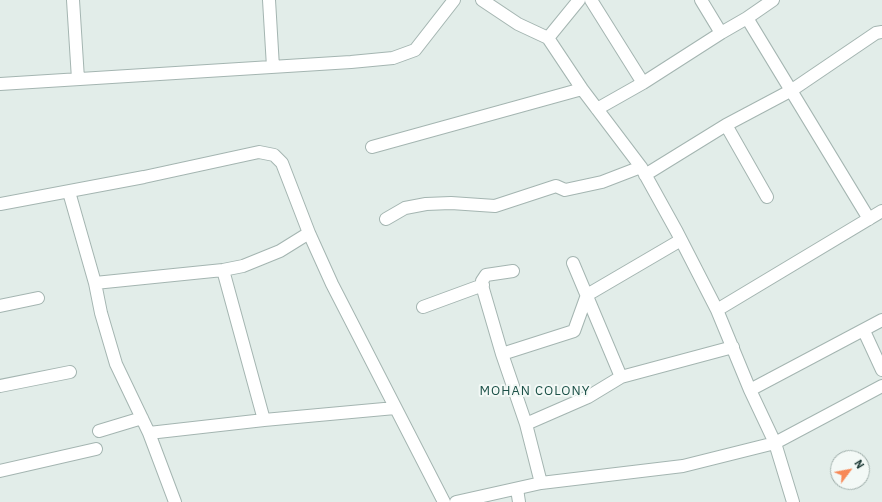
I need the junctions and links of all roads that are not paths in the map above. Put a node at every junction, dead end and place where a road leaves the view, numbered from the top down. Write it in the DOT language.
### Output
graph roads {
  1 [pos="73,0"];
  2 [pos="269,0"];
  3 [pos="454,0"];
  4 [pos="482,0"];
  5 [pos="579,0"];
  6 [pos="591,0"];
  7 [pos="701,0"];
  8 [pos="773,0"];
  9 [pos="747,18"];
  10 [pos="882,32"];
  11 [pos="721,33"];
  12 [pos="548,38"];
  13 [pos="273,67"];
  14 [pos="78,79"];
  15 [pos="643,83"];
  16 [pos="0,84"];
  17 [pos="582,89"];
  18 [pos="792,90"];
  19 [pos="598,109"];
  20 [pos="726,125"];
  21 [pos="372,147"];
  22 [pos="643,171"];
  23 [pos="69,192"];
  24 [pos="767,197"];
  25 [pos="0,204"];
  26 [pos="882,211"];
  27 [pos="386,219"];
  28 [pos="869,219"];
  29 [pos="309,233"];
  30 [pos="681,240"];
  31 [pos="573,263"];
  32 [pos="223,270"];
  33 [pos="513,271"];
  34 [pos="95,283"];
  35 [pos="483,285"];
  36 [pos="587,295"];
  37 [pos="38,298"];
  38 [pos="0,306"];
  39 [pos="423,307"];
  40 [pos="717,310"];
  41 [pos="882,320"];
  42 [pos="864,331"];
  43 [pos="733,347"];
  44 [pos="502,354"];
  45 [pos="882,370"];
  46 [pos="70,372"];
  47 [pos="621,377"];
  48 [pos="0,386"];
  49 [pos="882,386"];
  50 [pos="750,390"];
  51 [pos="395,408"];
  52 [pos="142,418"];
  53 [pos="264,420"];
  54 [pos="526,424"];
  55 [pos="99,431"];
  56 [pos="150,433"];
  57 [pos="775,443"];
  58 [pos="96,448"];
  59 [pos="0,471"];
  60 [pos="541,483"];
  61 [pos="517,489"];
  62 [pos="175,502"];
  63 [pos="444,502"];
  64 [pos="456,502"];
  65 [pos="519,502"];
  66 [pos="793,502"];
  1 -- 14 [label="street"];
  2 -- 13 [label="street"];
  3 -- 13 [label="street"];
  4 -- 12 [label="street"];
  5 -- 12 [label="street"];
  6 -- 15 [label="street"];
  7 -- 11 [label="street"];
  8 -- 9 [label="street"];
  9 -- 11 [label="street"];
  9 -- 18 [label="street"];
  10 -- 18 [label="street"];
  11 -- 15 [label="street"];
  12 -- 17 [label="street"];
  13 -- 14 [label="street"];
  14 -- 16 [label="street"];
  15 -- 19 [label="street"];
  17 -- 19 [label="street"];
  17 -- 21 [label="street"];
  18 -- 20 [label="street"];
  18 -- 28 [label="street"];
  19 -- 22 [label="street"];
  20 -- 22 [label="street"];
  20 -- 24 [label="street"];
  22 -- 27 [label="street"];
  22 -- 30 [label="street"];
  23 -- 25 [label="street"];
  23 -- 29 [label="street"];
  23 -- 34 [label="street"];
  26 -- 28 [label="street"];
  28 -- 40 [label="street"];
  29 -- 32 [label="street"];
  29 -- 51 [label="street"];
  30 -- 36 [label="street"];
  30 -- 40 [label="street"];
  31 -- 36 [label="street"];
  32 -- 34 [label="street"];
  32 -- 53 [label="street"];
  33 -- 35 [label="street"];
  34 -- 52 [label="street"];
  35 -- 39 [label="street"];
  35 -- 44 [label="street"];
  36 -- 44 [label="street"];
  36 -- 47 [label="street"];
  37 -- 38 [label="street"];
  40 -- 43 [label="street"];
  41 -- 42 [label="street"];
  42 -- 45 [label="street"];
  42 -- 50 [label="street"];
  43 -- 47 [label="street"];
  43 -- 50 [label="street"];
  44 -- 54 [label="street"];
  46 -- 48 [label="street"];
  47 -- 54 [label="street"];
  49 -- 57 [label="street"];
  50 -- 57 [label="street"];
  51 -- 53 [label="street"];
  51 -- 63 [label="street"];
  52 -- 55 [label="street"];
  52 -- 56 [label="street"];
  53 -- 56 [label="street"];
  54 -- 60 [label="street"];
  56 -- 62 [label="street"];
  57 -- 60 [label="street"];
  57 -- 66 [label="street"];
  58 -- 59 [label="street"];
  60 -- 61 [label="street"];
  61 -- 64 [label="street"];
  61 -- 65 [label="street"];
}
